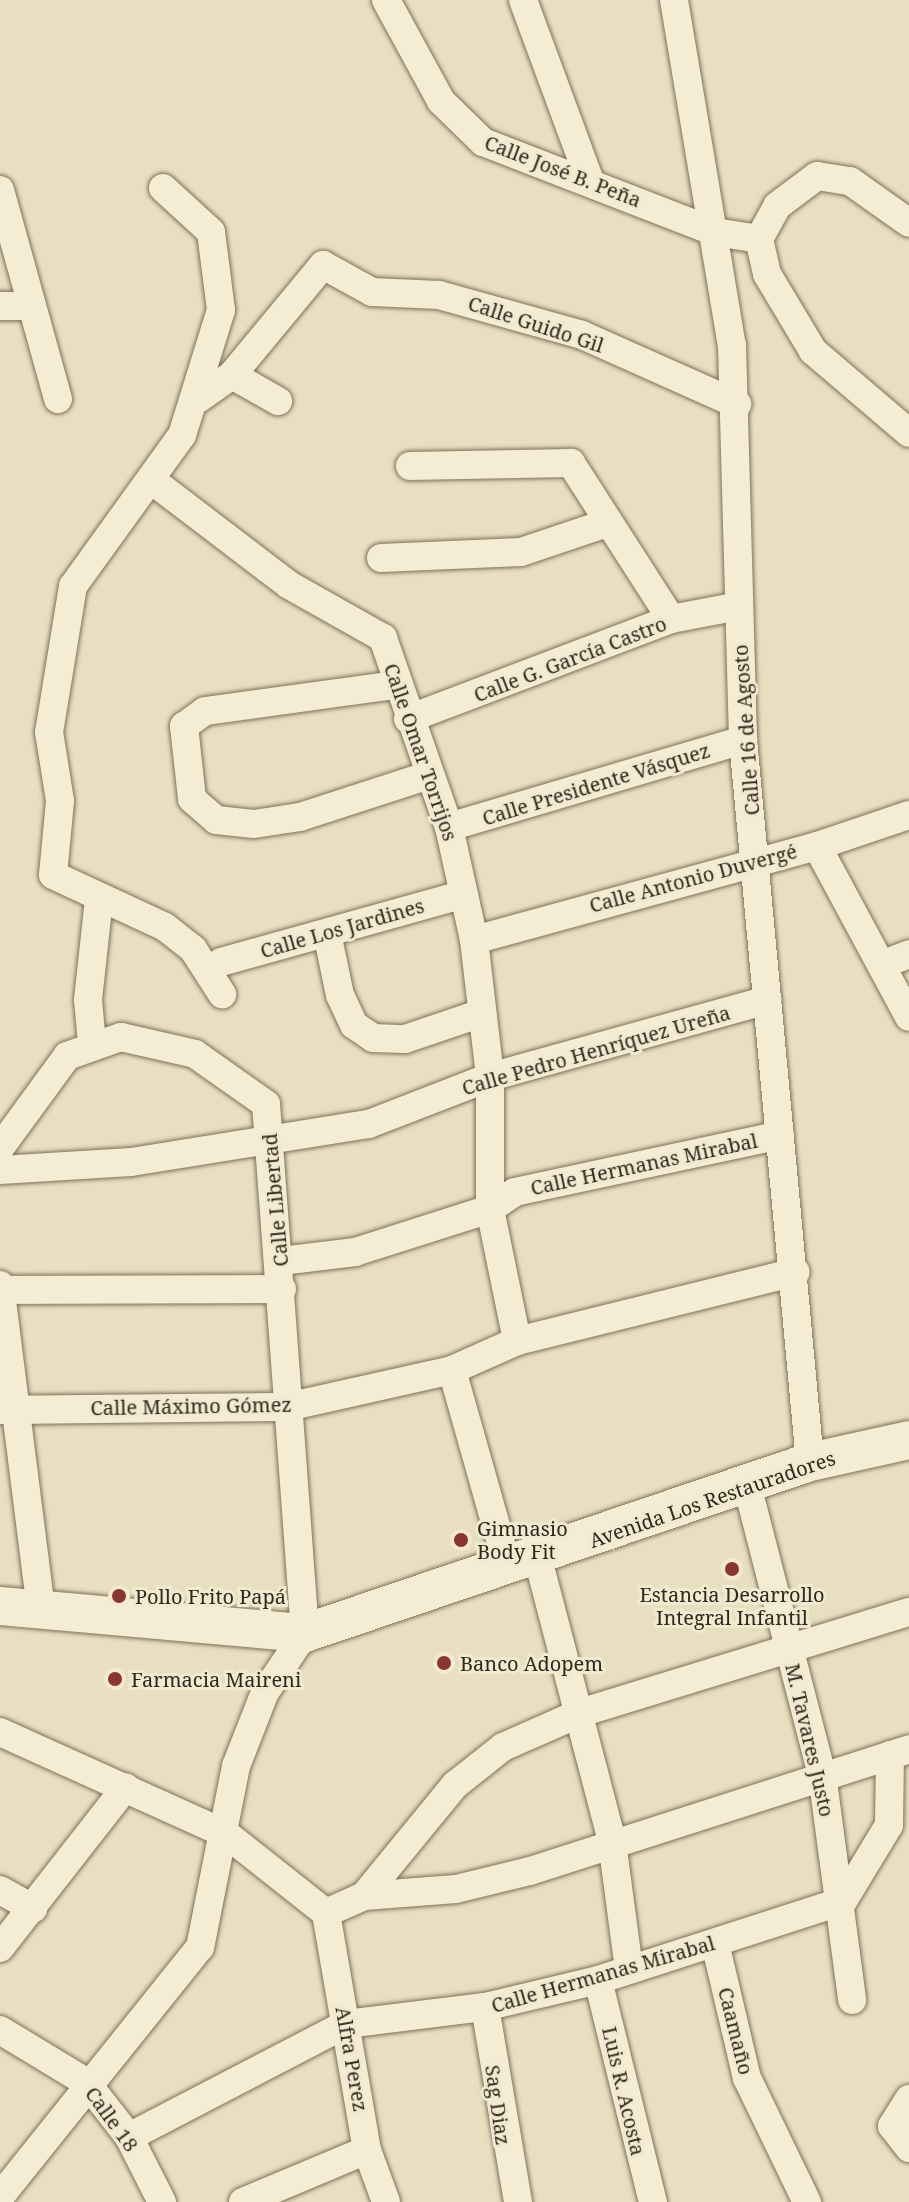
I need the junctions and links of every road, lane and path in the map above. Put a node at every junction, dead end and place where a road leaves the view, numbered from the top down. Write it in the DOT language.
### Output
graph roads {
  1 [pos="386,0"];
  2 [pos="523,0"];
  3 [pos="674,0"];
  4 [pos="589,178"];
  5 [pos="163,188"];
  6 [pos="0,190"];
  7 [pos="909,223"];
  8 [pos="715,232"];
  9 [pos="759,239"];
  10 [pos="0,306"];
  11 [pos="30,306"];
  12 [pos="232,375"];
  13 [pos="58,399"];
  14 [pos="198,399"];
  15 [pos="278,401"];
  16 [pos="737,404"];
  17 [pos="909,433"];
  18 [pos="410,466"];
  19 [pos="154,482"];
  20 [pos="607,523"];
  21 [pos="381,558"];
  22 [pos="734,607"];
  23 [pos="671,619"];
  24 [pos="395,685"];
  25 [pos="408,719"];
  26 [pos="743,740"];
  27 [pos="429,775"];
  28 [pos="909,815"];
  29 [pos="449,827"];
  30 [pos="817,846"];
  31 [pos="757,860"];
  32 [pos="464,894"];
  33 [pos="99,898"];
  34 [pos="327,933"];
  35 [pos="474,940"];
  36 [pos="909,954"];
  37 [pos="221,962"];
  38 [pos="881,965"];
  39 [pos="222,994"];
  40 [pos="768,1000"];
  41 [pos="479,1014"];
  42 [pos="909,1017"];
  43 [pos="92,1043"];
  44 [pos="490,1077"];
  45 [pos="780,1135"];
  46 [pos="269,1145"];
  47 [pos="0,1148"];
  48 [pos="0,1170"];
  49 [pos="490,1209"];
  50 [pos="281,1261"];
  51 [pos="796,1272"];
  52 [pos="0,1288"];
  53 [pos="282,1289"];
  54 [pos="517,1341"];
  55 [pos="452,1370"];
  56 [pos="287,1407"];
  57 [pos="6,1410"];
  58 [pos="909,1440"];
  59 [pos="810,1462"];
  60 [pos="747,1485"];
  61 [pos="523,1563"];
  62 [pos="0,1606"];
  63 [pos="41,1609"];
  64 [pos="909,1612"];
  65 [pos="305,1633"];
  66 [pos="789,1651"];
  67 [pos="580,1713"];
  68 [pos="0,1732"];
  69 [pos="900,1752"];
  70 [pos="822,1774"];
  71 [pos="126,1787"];
  72 [pos="226,1834"];
  73 [pos="612,1842"];
  74 [pos="0,1890"];
  75 [pos="364,1896"];
  76 [pos="843,1901"];
  77 [pos="33,1908"];
  78 [pos="326,1913"];
  79 [pos="715,1943"];
  80 [pos="0,1948"];
  81 [pos="629,1970"];
  82 [pos="598,1980"];
  83 [pos="852,2000"];
  84 [pos="485,2007"];
  85 [pos="346,2024"];
  86 [pos="0,2030"];
  87 [pos="86,2082"];
  88 [pos="909,2099"];
  89 [pos="129,2137"];
  90 [pos="900,2137"];
  91 [pos="367,2150"];
  92 [pos="0,2197"];
  93 [pos="162,2202"];
  94 [pos="243,2202"];
  95 [pos="386,2202"];
  96 [pos="518,2202"];
  97 [pos="653,2202"];
  98 [pos="807,2202"];
  1 -- 4 [label="street, Calle José B. Peña"];
  2 -- 4 [label="street"];
  3 -- 8 [label="street, Calle 16 de Agosto"];
  4 -- 8 [label="street, Calle José B. Peña"];
  5 -- 14 [label="street"];
  6 -- 11 [label="street"];
  7 -- 9 [label="street"];
  8 -- 9 [label="street, Calle José B. Peña"];
  8 -- 16 [label="street, Calle 16 de Agosto"];
  9 -- 17 [label="street"];
  10 -- 11 [label="street"];
  11 -- 13 [label="street"];
  12 -- 14 [label="street"];
  12 -- 15 [label="street"];
  12 -- 16 [label="street, Calle Guido Gil"];
  14 -- 19 [label="street"];
  16 -- 22 [label="street, Calle 16 de Agosto"];
  18 -- 20 [label="street"];
  19 -- 24 [label="street, Calle Omar Torrijos"];
  19 -- 33 [label="street"];
  20 -- 21 [label="street"];
  20 -- 23 [label="street"];
  22 -- 23 [label="street, Calle G. García Castro"];
  22 -- 26 [label="street, Calle 16 de Agosto"];
  23 -- 25 [label="street, Calle G. García Castro"];
  24 -- 25 [label="street, Calle Omar Torrijos"];
  24 -- 27 [label="street"];
  25 -- 27 [label="street, Calle Omar Torrijos"];
  26 -- 29 [label="street, Calle Presidente Vásquez"];
  26 -- 31 [label="street, Calle 16 de Agosto"];
  27 -- 29 [label="street, Calle Omar Torrijos"];
  28 -- 30 [label="street"];
  29 -- 32 [label="street, Calle Omar Torrijos"];
  30 -- 31 [label="street, Calle Antonio Duvergé"];
  30 -- 38 [label="street, Calle Antonio Duvergé"];
  31 -- 35 [label="street, Calle Antonio Duvergé"];
  31 -- 40 [label="street, Calle 16 de Agosto"];
  32 -- 34 [label="street, Calle Los Jardines"];
  32 -- 35 [label="street, Calle Omar Torrijos"];
  33 -- 39 [label="street"];
  33 -- 43 [label="street"];
  34 -- 37 [label="street, Calle Los Jardines"];
  34 -- 41 [label="street"];
  35 -- 41 [label="street, Calle Omar Torrijos"];
  36 -- 38 [label="street"];
  38 -- 42 [label="street, Calle Antonio Duvergé"];
  40 -- 44 [label="street, Calle Pedro Henríquez Ureña"];
  40 -- 45 [label="street, Calle 16 de Agosto"];
  41 -- 44 [label="street, Calle Omar Torrijos"];
  43 -- 46 [label="street, Calle Libertad"];
  43 -- 47 [label="street, Calle Libertad"];
  44 -- 46 [label="street, Calle Pedro Henríquez Ureña"];
  44 -- 49 [label="street, Calle Omar Torrijos"];
  45 -- 49 [label="street, Calle Hermanas Mirabal"];
  45 -- 51 [label="street, Calle 16 de Agosto"];
  46 -- 48 [label="street, Calle Pedro Henríquez Ureña"];
  46 -- 50 [label="street, Calle Libertad"];
  49 -- 50 [label="street, Calle Hermanas Mirabal"];
  49 -- 54 [label="street, Calle Omar Torrijos"];
  50 -- 53 [label="street, Calle Libertad"];
  51 -- 54 [label="street, Calle Máximo Gómez"];
  51 -- 59 [label="street, Calle 16 de Agosto"];
  52 -- 53 [label="street"];
  52 -- 57 [label="street"];
  53 -- 56 [label="street, Calle Libertad"];
  54 -- 55 [label="street, Calle Máximo Gómez"];
  55 -- 56 [label="street, Calle Máximo Gómez"];
  55 -- 61 [label="street"];
  56 -- 57 [label="street, Calle Máximo Gómez"];
  56 -- 65 [label="street, Calle Libertad"];
  57 -- 63 [label="street"];
  58 -- 59 [label="street, Avenida Los Restauradores"];
  59 -- 60 [label="street, Avenida Los Restauradores"];
  60 -- 61 [label="street, Avenida Los Restauradores"];
  60 -- 66 [label="street, M. Tavares Justo"];
  61 -- 65 [label="street, Avenida Los Restauradores"];
  61 -- 67 [label="street"];
  62 -- 63 [label="street, Avenida Los Restauradores"];
  63 -- 65 [label="street, Avenida Los Restauradores"];
  64 -- 66 [label="street"];
  65 -- 72 [label="street"];
  66 -- 67 [label="street"];
  66 -- 70 [label="street, M. Tavares Justo"];
  67 -- 73 [label="street"];
  67 -- 75 [label="street"];
  68 -- 71 [label="street"];
  69 -- 70 [label="street"];
  69 -- 76 [label="street"];
  70 -- 73 [label="street"];
  70 -- 76 [label="street, M. Tavares Justo"];
  71 -- 72 [label="street"];
  71 -- 77 [label="street"];
  72 -- 78 [label="street"];
  72 -- 87 [label="street"];
  73 -- 75 [label="street"];
  73 -- 81 [label="street"];
  74 -- 77 [label="street"];
  75 -- 78 [label="street"];
  76 -- 79 [label="street, Calle Hermanas Mirabal"];
  76 -- 83 [label="street, M. Tavares Justo"];
  77 -- 80 [label="street"];
  78 -- 85 [label="street, Alfra Perez"];
  79 -- 81 [label="street, Calle Hermanas Mirabal"];
  79 -- 98 [label="street, Caamaño"];
  81 -- 82 [label="street, Calle Hermanas Mirabal"];
  82 -- 84 [label="street, Calle Hermanas Mirabal"];
  82 -- 97 [label="street, Luis R. Acosta"];
  84 -- 85 [label="street, Calle Hermanas Mirabal"];
  84 -- 96 [label="street, Sag Diaz"];
  85 -- 89 [label="street, Calle Hermanas Mirabal"];
  85 -- 91 [label="street, Alfra Perez"];
  86 -- 87 [label="street, Calle 18"];
  87 -- 89 [label="street, Calle 18"];
  87 -- 92 [label="street"];
  88 -- 90 [label="street"];
  89 -- 93 [label="street, Calle 18"];
  91 -- 94 [label="street"];
  91 -- 95 [label="street, Alfra Perez"];
}
